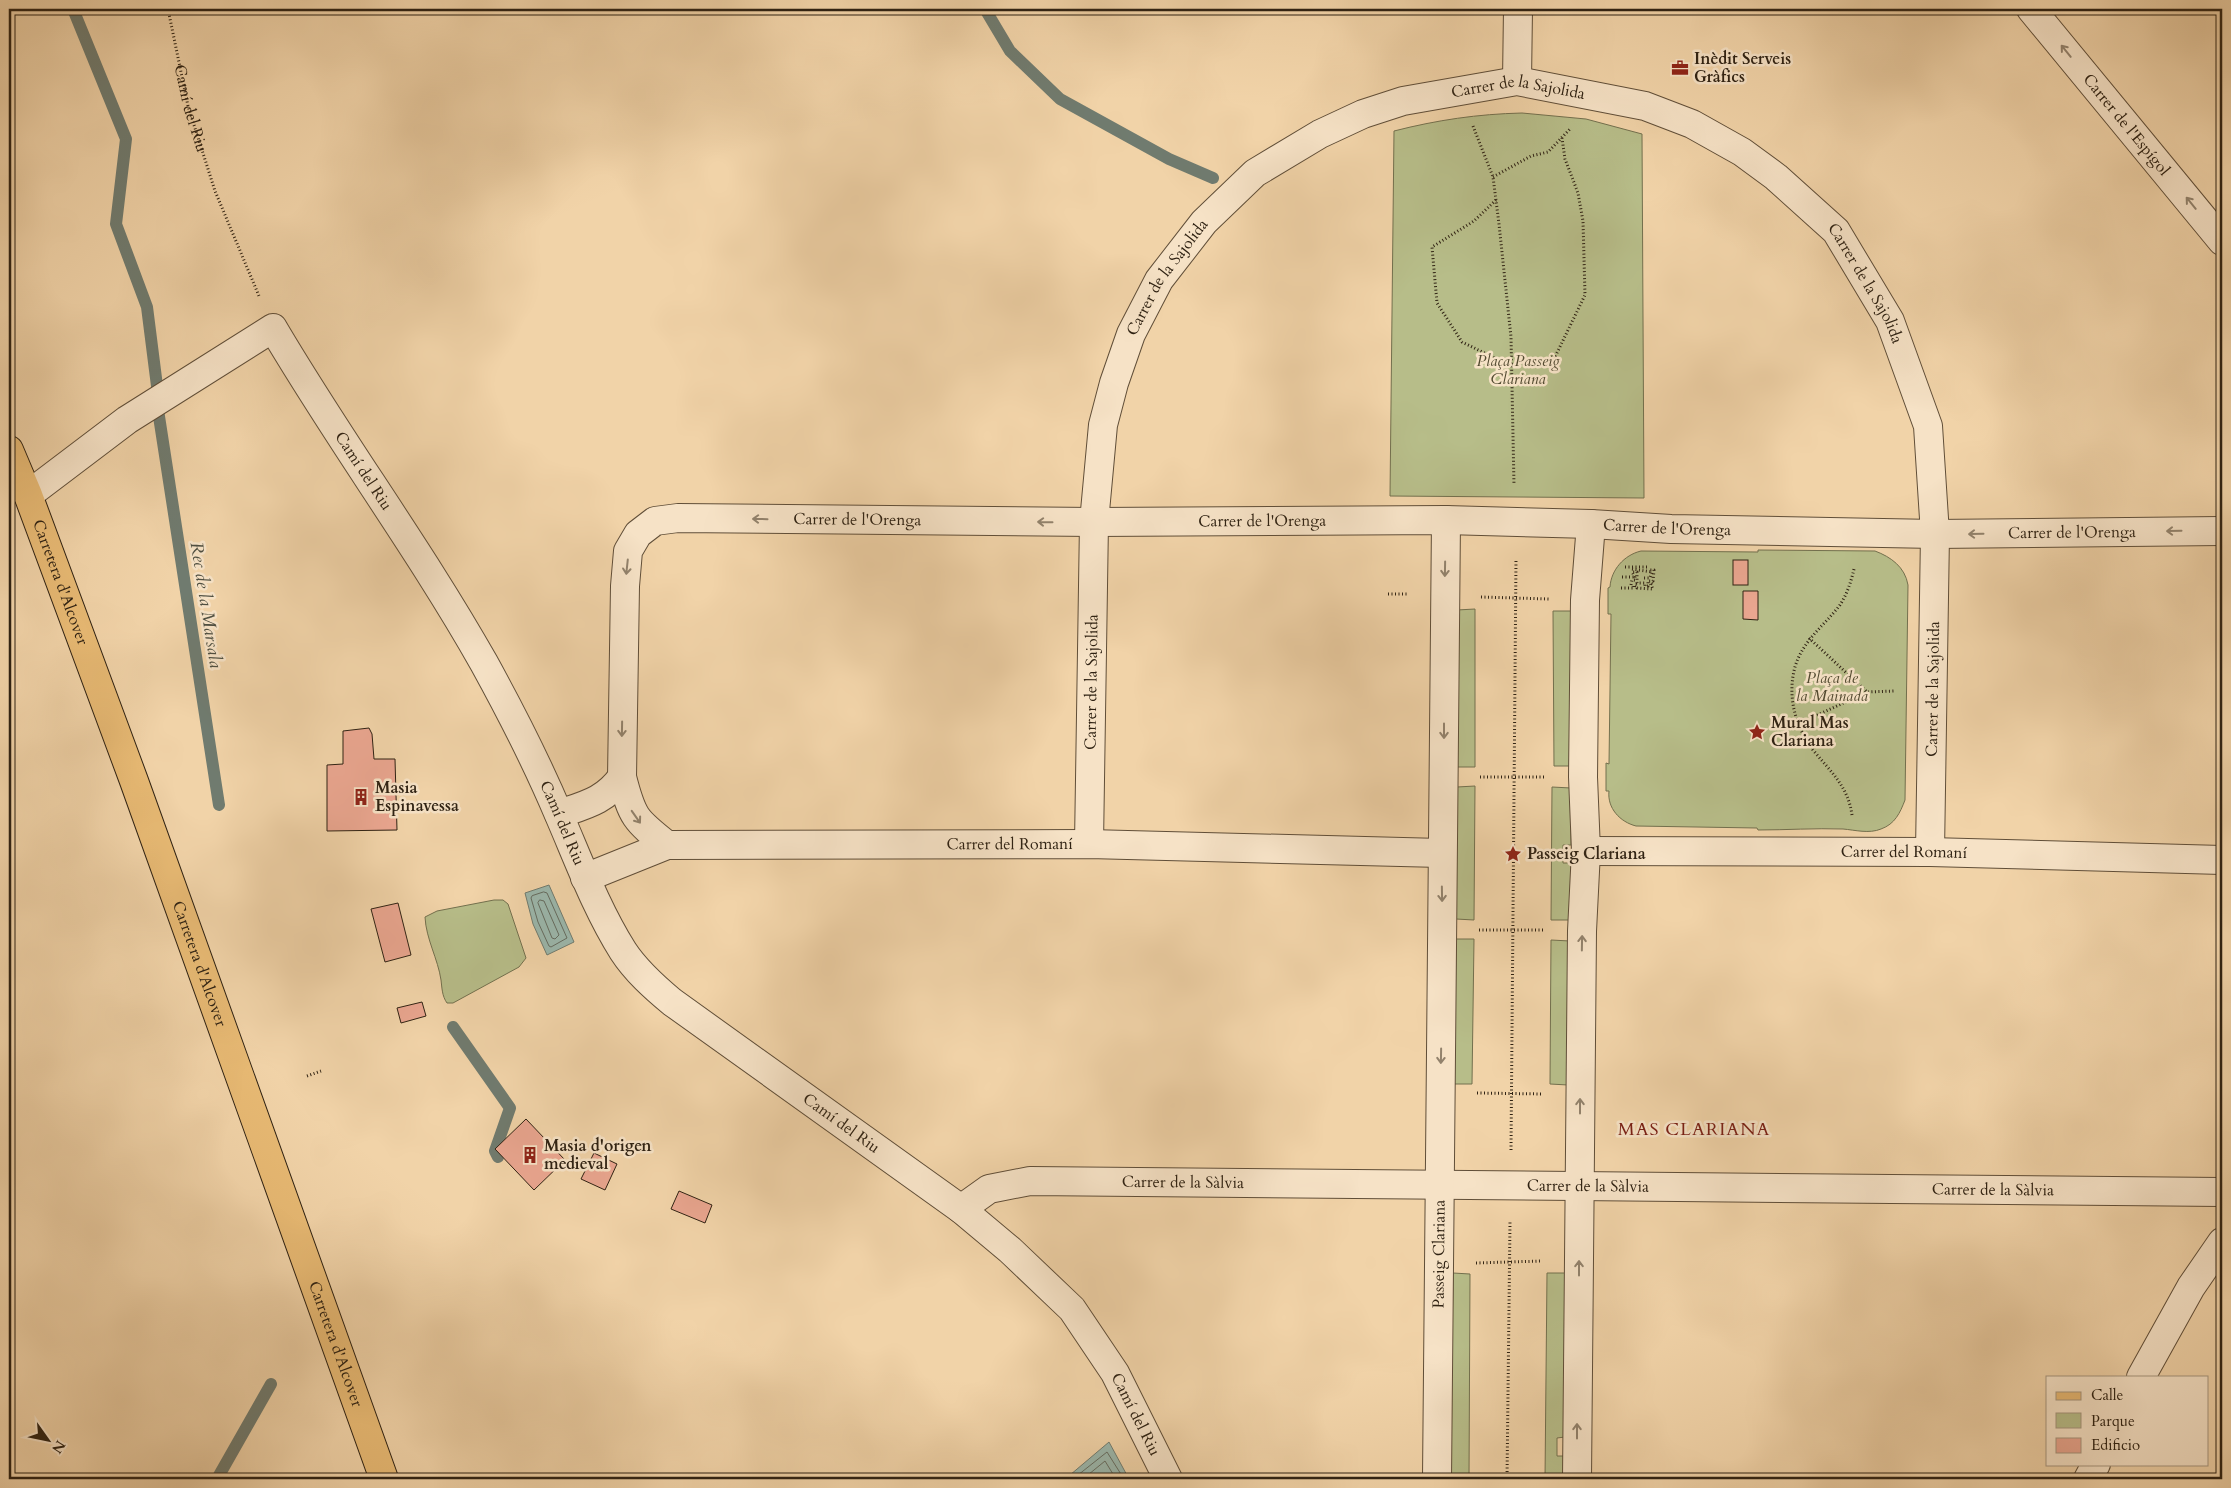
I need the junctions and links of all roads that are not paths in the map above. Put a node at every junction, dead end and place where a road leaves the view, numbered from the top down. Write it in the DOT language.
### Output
graph roads {
  1 [pos="1518,9"];
  2 [pos="2031,9"];
  3 [pos="1518,81"];
  4 [pos="2222,241"];
  5 [pos="9,450"];
  6 [pos="28,495"];
  7 [pos="1446,520"];
  8 [pos="1094,522"];
  9 [pos="1591,524"];
  10 [pos="2222,531"];
  11 [pos="1936,534"];
  12 [pos="622,777"];
  13 [pos="559,814"];
  14 [pos="1088,844"];
  15 [pos="667,845"];
  16 [pos="1586,851"];
  17 [pos="1930,852"];
  18 [pos="1442,853"];
  19 [pos="2222,860"];
  20 [pos="585,878"];
  21 [pos="1439,1184"];
  22 [pos="1581,1187"];
  23 [pos="2222,1192"];
  24 [pos="961,1209"];
  25 [pos="2222,1242"];
  26 [pos="2142,1376"];
  27 [pos="2095,1466"];
  28 [pos="384,1479"];
  29 [pos="1168,1479"];
  30 [pos="1437,1479"];
  31 [pos="1577,1479"];
  32 [pos="2088,1479"];
  1 -- 3 [label="street"];
  4 -- 2 [label="street, Carrer de l'Espígol, one-way"];
  3 -- 8 [label="street, Carrer de la Sajolida"];
  3 -- 11 [label="street, Carrer de la Sajolida"];
  5 -- 6 [label="main road, Carretera d'Alcover"];
  6 -- 13 [label="street, Camí del Riu"];
  6 -- 28 [label="main road, Carretera d'Alcover"];
  7 -- 8 [label="street, Carrer de l'Orenga"];
  7 -- 9 [label="street, Carrer de l'Orenga"];
  7 -- 18 [label="street, Passeig Clariana, one-way"];
  8 -- 12 [label="street, Carrer de l'Orenga, one-way"];
  8 -- 14 [label="street, Carrer de la Sajolida"];
  9 -- 11 [label="street, Carrer de l'Orenga"];
  9 -- 16 [label="street"];
  10 -- 11 [label="street, Carrer de l'Orenga, one-way"];
  11 -- 17 [label="street, Carrer de la Sajolida"];
  12 -- 13 [label="street"];
  12 -- 15 [label="street, Carrer de l'Orenga, one-way"];
  13 -- 20 [label="street, Camí del Riu"];
  14 -- 15 [label="street, Carrer del Romaní"];
  14 -- 18 [label="street, Carrer del Romaní"];
  15 -- 20 [label="street, Carrer del Romaní"];
  16 -- 17 [label="street, Carrer del Romaní"];
  22 -- 16 [label="street, one-way"];
  17 -- 19 [label="street, Carrer del Romaní"];
  18 -- 21 [label="street, Passeig Clariana, one-way"];
  20 -- 24 [label="street, Camí del Riu"];
  21 -- 22 [label="street, Carrer de la Sàlvia"];
  21 -- 24 [label="street, Carrer de la Sàlvia"];
  21 -- 30 [label="street, Passeig Clariana"];
  22 -- 23 [label="street, Carrer de la Sàlvia"];
  31 -- 22 [label="street, one-way"];
  24 -- 29 [label="street, Camí del Riu"];
  25 -- 26 [label="street"];
  27 -- 32 [label="street"];
}
